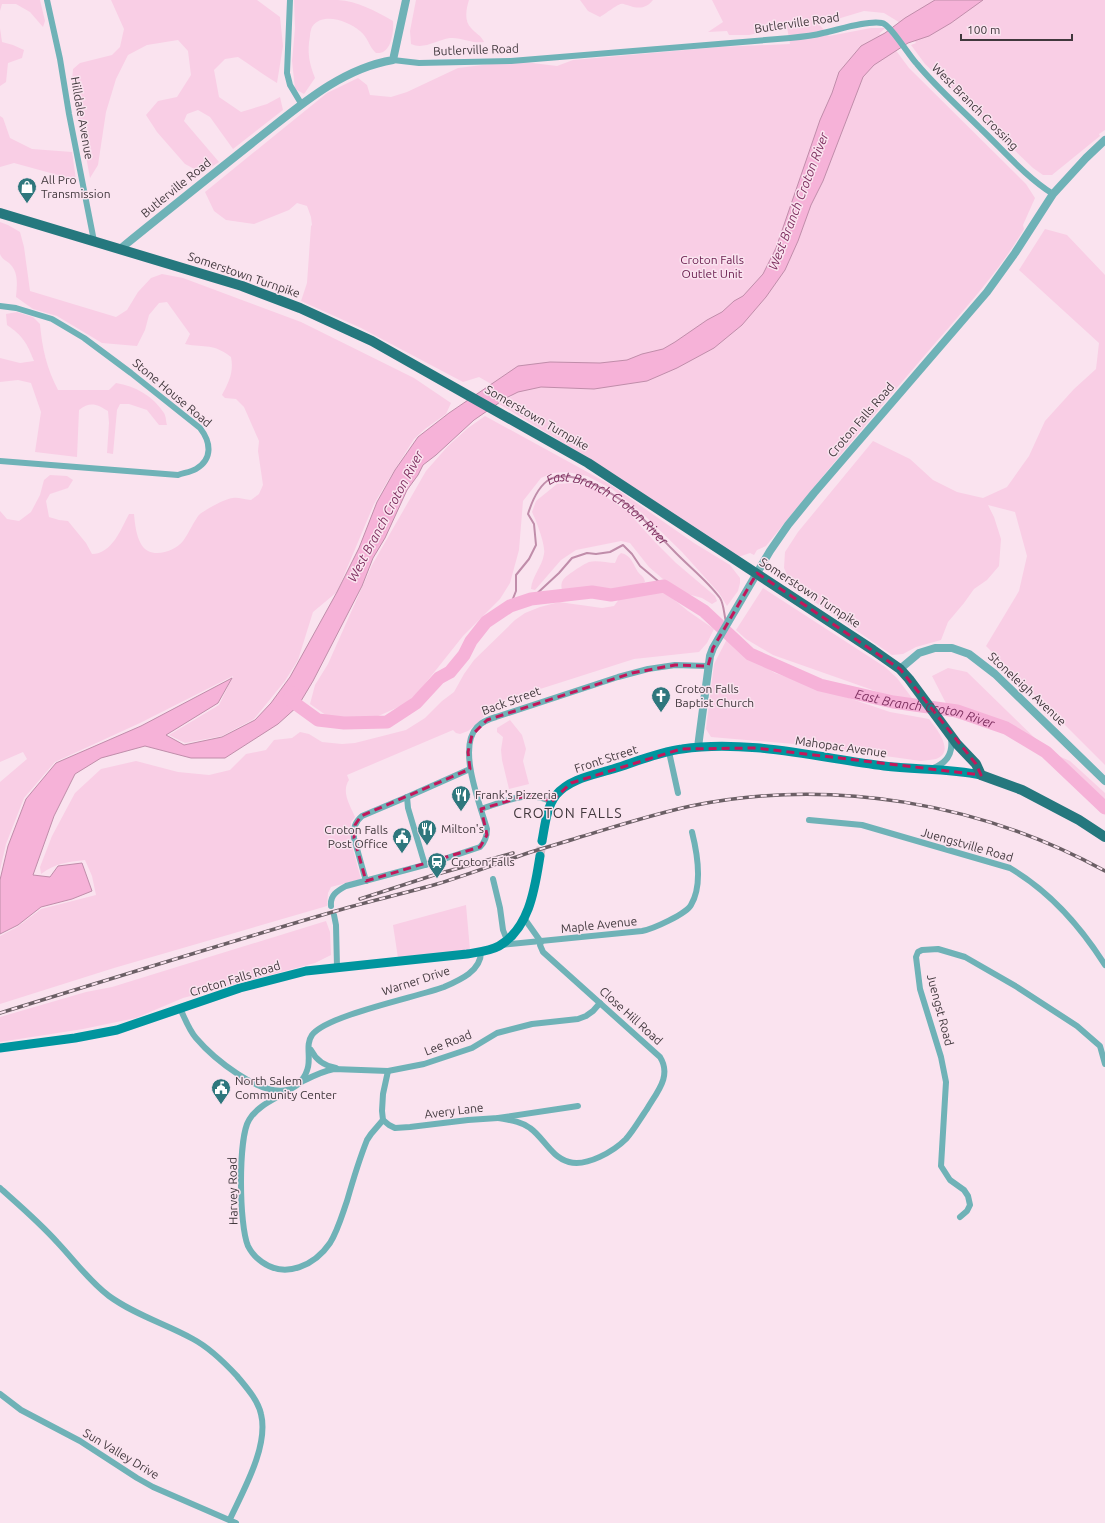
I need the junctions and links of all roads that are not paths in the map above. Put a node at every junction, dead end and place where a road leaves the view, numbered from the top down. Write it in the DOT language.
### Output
graph roads {
  1 [pos="47,0"];
  2 [pos="290,0"];
  3 [pos="406,0"];
  4 [pos="890,28"];
  5 [pos="393,60"];
  6 [pos="302,105"];
  7 [pos="1105,140"];
  8 [pos="1053,194"];
  9 [pos="0,212"];
  10 [pos="94,241"];
  11 [pos="120,249"];
  12 [pos="0,306"];
  13 [pos="0,462"];
  14 [pos="757,573"];
  15 [pos="708,666"];
  16 [pos="900,670"];
  17 [pos="947,730"];
  18 [pos="698,747"];
  19 [pos="669,752"];
  20 [pos="470,769"];
  21 [pos="929,769"];
  22 [pos="981,776"];
  23 [pos="1105,781"];
  24 [pos="678,793"];
  25 [pos="407,797"];
  26 [pos="551,802"];
  27 [pos="481,809"];
  28 [pos="809,820"];
  29 [pos="692,832"];
  30 [pos="1105,837"];
  31 [pos="542,841"];
  32 [pos="540,856"];
  33 [pos="424,864"];
  34 [pos="493,879"];
  35 [pos="366,881"];
  36 [pos="331,906"];
  37 [pos="334,915"];
  38 [pos="524,918"];
  39 [pos="507,940"];
  40 [pos="541,942"];
  41 [pos="500,946"];
  42 [pos="481,952"];
  43 [pos="1105,952"];
  44 [pos="1099,956"];
  45 [pos="1105,965"];
  46 [pos="337,967"];
  47 [pos="600,1003"];
  48 [pos="180,1008"];
  49 [pos="1105,1041"];
  50 [pos="309,1045"];
  51 [pos="1100,1046"];
  52 [pos="0,1048"];
  53 [pos="1105,1064"];
  54 [pos="342,1069"];
  55 [pos="388,1072"];
  56 [pos="298,1084"];
  57 [pos="291,1089"];
  58 [pos="578,1106"];
  59 [pos="498,1118"];
  60 [pos="383,1120"];
  61 [pos="0,1188"];
  62 [pos="960,1217"];
  63 [pos="0,1394"];
  64 [pos="230,1519"];
  65 [pos="236,1523"];
  1 -- 10 [label="street, Hilldale Avenue"];
  2 -- 6 [label="street"];
  3 -- 5 [label="street"];
  4 -- 5 [label="street, Butlerville Road"];
  4 -- 8 [label="street, West Branch Crossing"];
  5 -- 6 [label="street, Butlerville Road"];
  6 -- 11 [label="street, Butlerville Road"];
  7 -- 8 [label="street, Croton Falls Road"];
  8 -- 14 [label="street, Croton Falls Road"];
  9 -- 10 [label="main road, Somerstown Turnpike"];
  10 -- 11 [label="main road, Somerstown Turnpike"];
  11 -- 14 [label="main road, Somerstown Turnpike"];
  12 -- 13 [label="street, Stone House Road"];
  14 -- 15 [label="street, Croton Falls Road"];
  14 -- 16 [label="main road, Somerstown Turnpike"];
  15 -- 18 [label="street, Croton Falls Road"];
  15 -- 20 [label="street, Back Street"];
  16 -- 17 [label="main road, Somerstown Turnpike"];
  16 -- 23 [label="street, Stoneleigh Avenue"];
  17 -- 21 [label="street"];
  17 -- 22 [label="main road, Somerstown Turnpike"];
  18 -- 19 [label="main road, Mahopac Avenue"];
  18 -- 21 [label="main road, Mahopac Avenue"];
  19 -- 24 [label="street"];
  19 -- 26 [label="main road, Front Street"];
  20 -- 25 [label="street"];
  20 -- 27 [label="street, Back Street"];
  21 -- 22 [label="main road, Mahopac Avenue"];
  22 -- 30 [label="main road"];
  25 -- 33 [label="street"];
  25 -- 35 [label="street"];
  26 -- 27 [label="street"];
  26 -- 31 [label="main road"];
  27 -- 33 [label="street"];
  28 -- 44 [label="street, Juengstville Road"];
  29 -- 40 [label="street, Maple Avenue"];
  32 -- 38 [label="main road"];
  33 -- 35 [label="street"];
  34 -- 39 [label="street"];
  35 -- 36 [label="street"];
  37 -- 46 [label="street"];
  38 -- 39 [label="main road"];
  38 -- 40 [label="street, Close Hill Road"];
  39 -- 41 [label="main road"];
  40 -- 41 [label="street, Maple Avenue"];
  40 -- 47 [label="street, Close Hill Road"];
  41 -- 42 [label="main road"];
  42 -- 46 [label="main road, Croton Falls Road"];
  42 -- 50 [label="street, Warner Drive"];
  43 -- 44 [label="street"];
  44 -- 45 [label="street, Juengstville Road"];
  46 -- 48 [label="main road, Croton Falls Road"];
  47 -- 55 [label="street, Lee Road"];
  47 -- 59 [label="street, Close Hill Road"];
  48 -- 52 [label="main road, Croton Falls Road"];
  48 -- 57 [label="street"];
  49 -- 51 [label="street"];
  50 -- 54 [label="street"];
  50 -- 56 [label="street"];
  51 -- 53 [label="street"];
  51 -- 62 [label="street, Juengst Road"];
  54 -- 55 [label="street, Lee Road"];
  54 -- 56 [label="street, Lee Road"];
  55 -- 60 [label="street"];
  56 -- 57 [label="street, Harvey Road"];
  57 -- 60 [label="street, Harvey Road"];
  58 -- 59 [label="street, Avery Lane"];
  59 -- 60 [label="street, Avery Lane"];
  61 -- 64 [label="street"];
  63 -- 64 [label="street, Sun Valley Drive"];
  64 -- 65 [label="street, Sun Valley Drive"];
}
